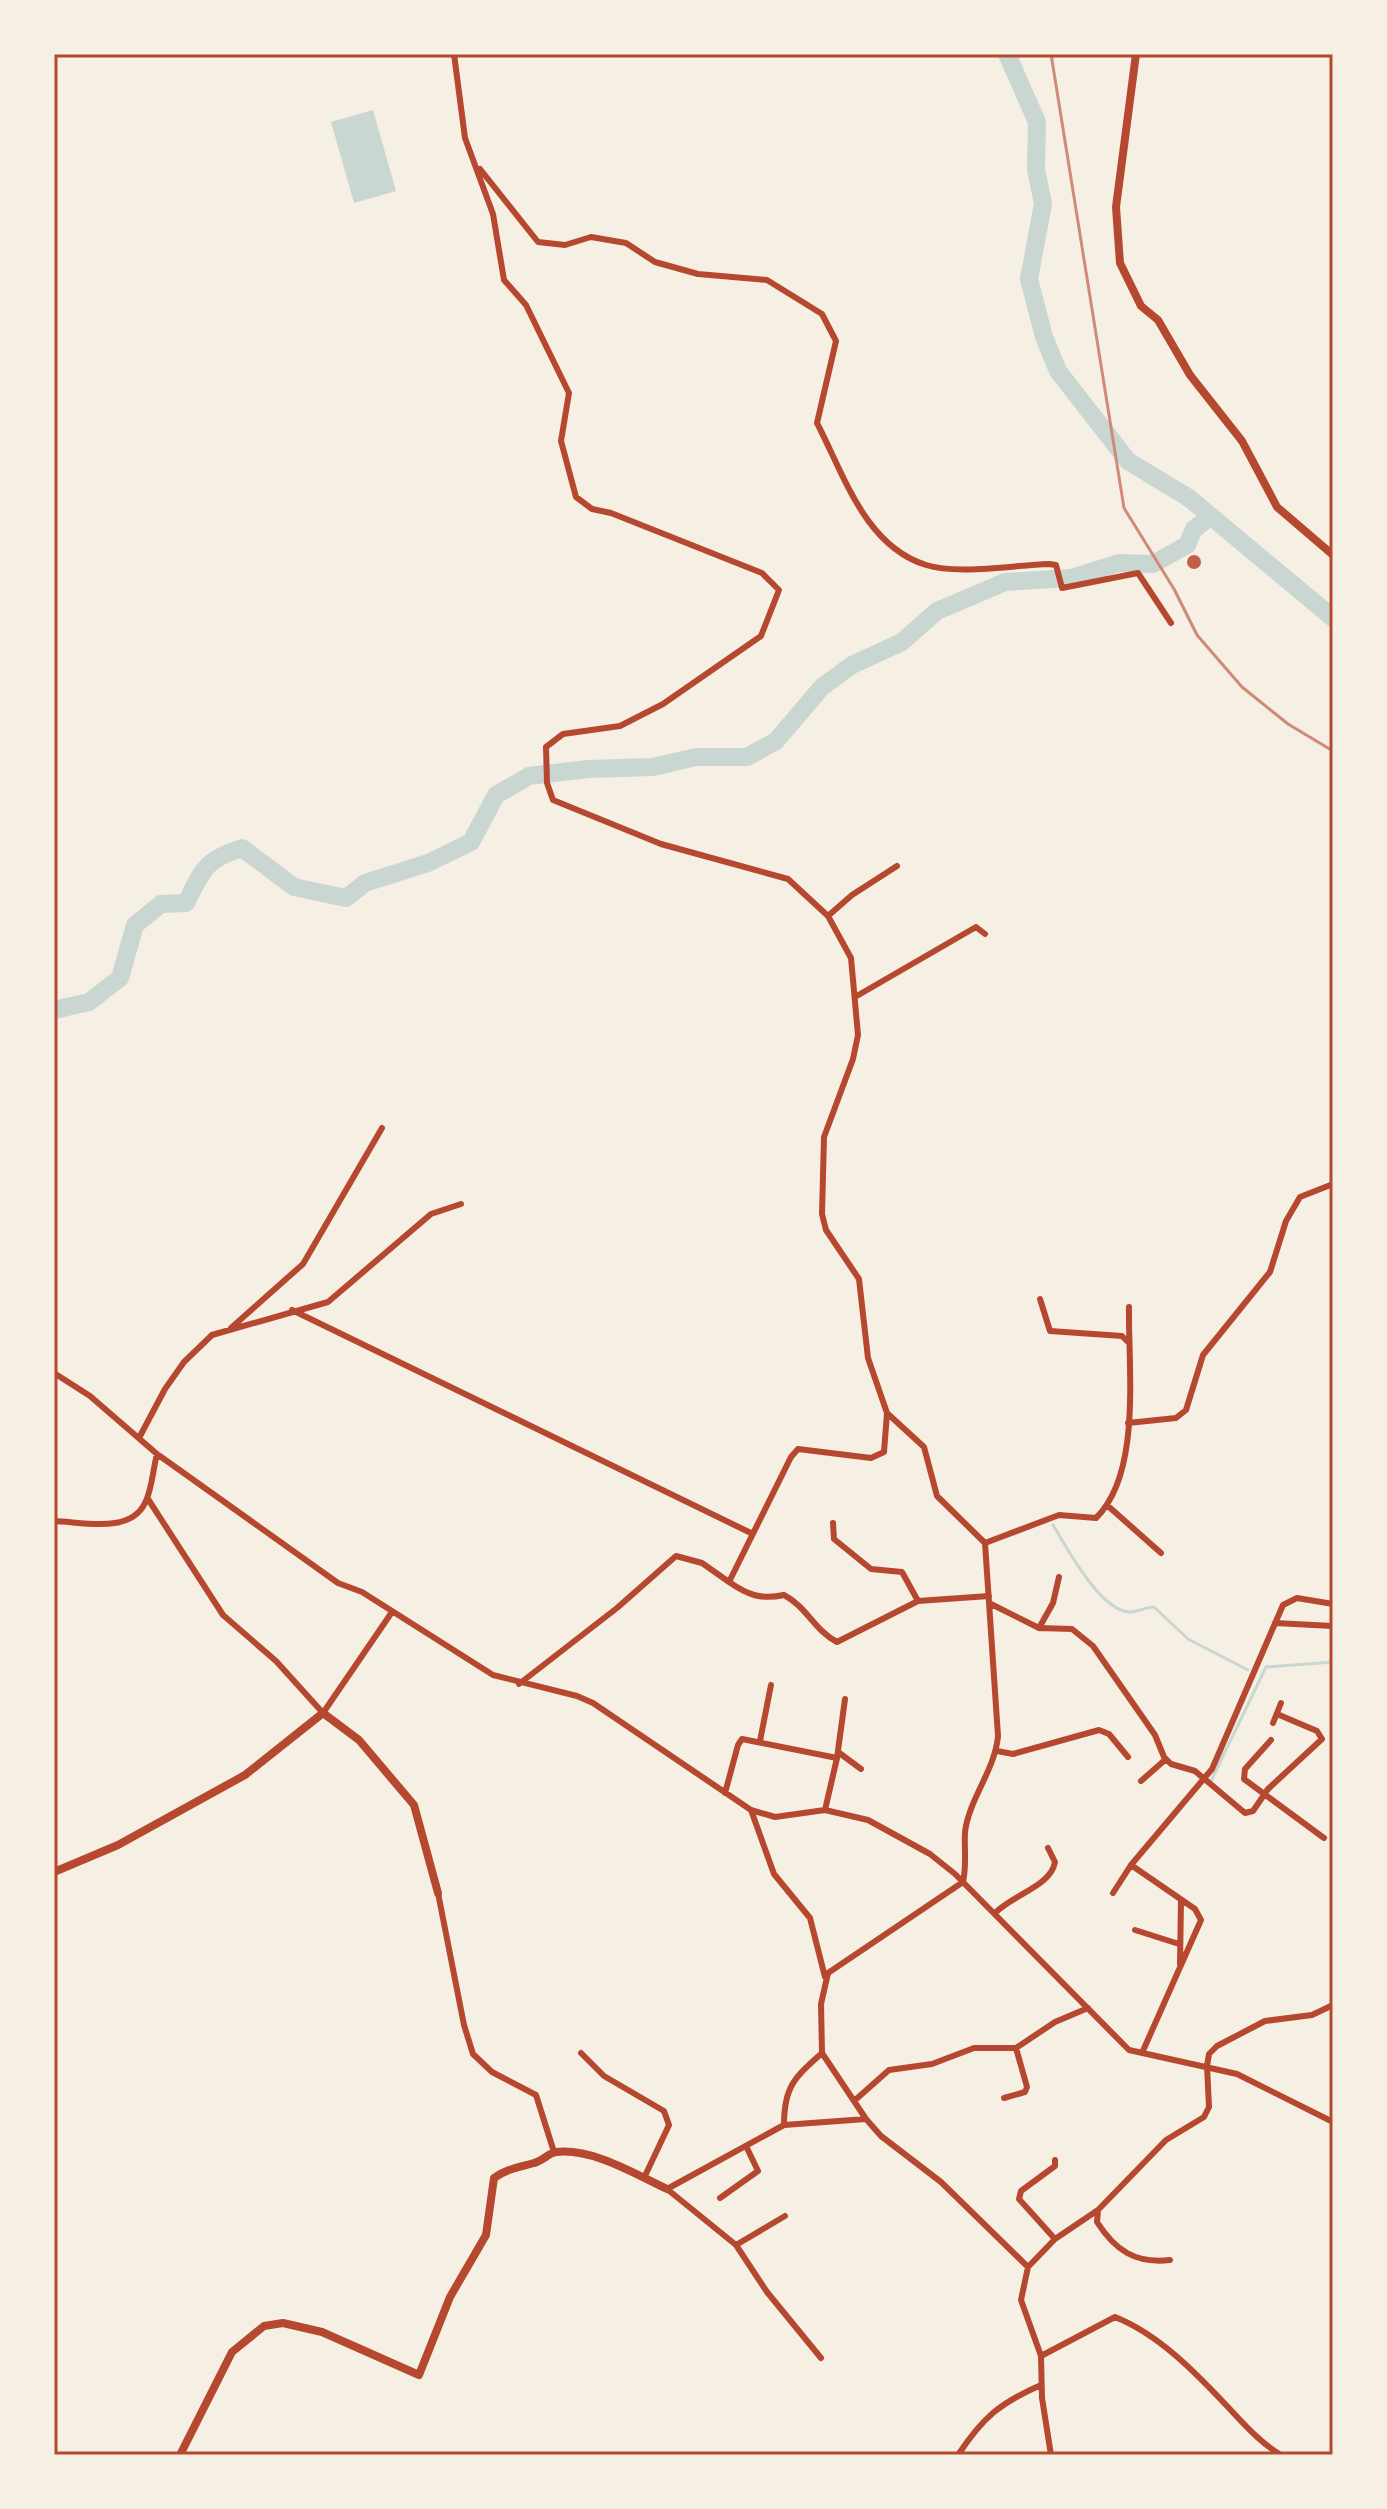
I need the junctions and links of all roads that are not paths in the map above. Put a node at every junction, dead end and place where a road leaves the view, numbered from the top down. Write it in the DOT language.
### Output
graph roads {
  1 [pos="454,54"];
  2 [pos="1136,54"];
  3 [pos="475,163"];
  4 [pos="1333,555"];
  5 [pos="1171,623"];
  6 [pos="897,866"];
  7 [pos="828,916"];
  8 [pos="985,934"];
  9 [pos="855,997"];
  10 [pos="382,1128"];
  11 [pos="1333,1184"];
  12 [pos="461,1204"];
  13 [pos="1040,1299"];
  14 [pos="1129,1307"];
  15 [pos="292,1310"];
  16 [pos="229,1330"];
  17 [pos="1128,1342"];
  18 [pos="56,1376"];
  19 [pos="887,1413"];
  20 [pos="1128,1423"];
  21 [pos="139,1438"];
  22 [pos="157,1454"];
  23 [pos="148,1499"];
  24 [pos="1108,1506"];
  25 [pos="54,1521"];
  26 [pos="833,1523"];
  27 [pos="753,1534"];
  28 [pos="985,1543"];
  29 [pos="1161,1553"];
  30 [pos="1059,1577"];
  31 [pos="729,1582"];
  32 [pos="989,1599"];
  33 [pos="918,1601"];
  34 [pos="1333,1604"];
  35 [pos="392,1612"];
  36 [pos="1275,1623"];
  37 [pos="1333,1626"];
  38 [pos="1039,1628"];
  39 [pos="519,1684"];
  40 [pos="771,1685"];
  41 [pos="845,1699"];
  42 [pos="1281,1703"];
  43 [pos="323,1713"];
  44 [pos="1277,1714"];
  45 [pos="1273,1723"];
  46 [pos="1271,1740"];
  47 [pos="760,1741"];
  48 [pos="997,1751"];
  49 [pos="837,1755"];
  50 [pos="1128,1757"];
  51 [pos="1166,1759"];
  52 [pos="861,1769"];
  53 [pos="1203,1778"];
  54 [pos="1141,1781"];
  55 [pos="725,1793"];
  56 [pos="1266,1795"];
  57 [pos="751,1810"];
  58 [pos="825,1810"];
  59 [pos="1324,1838"];
  60 [pos="1048,1848"];
  61 [pos="1131,1865"];
  62 [pos="54,1872"];
  63 [pos="963,1882"];
  64 [pos="438,1893"];
  65 [pos="1113,1893"];
  66 [pos="1181,1900"];
  67 [pos="995,1913"];
  68 [pos="1135,1930"];
  69 [pos="1179,1944"];
  70 [pos="1180,1967"];
  71 [pos="826,1981"];
  72 [pos="1333,2005"];
  73 [pos="1088,2008"];
  74 [pos="1016,2048"];
  75 [pos="581,2053"];
  76 [pos="822,2053"];
  77 [pos="1142,2053"];
  78 [pos="1207,2066"];
  79 [pos="1004,2098"];
  80 [pos="854,2101"];
  81 [pos="866,2119"];
  82 [pos="1333,2122"];
  83 [pos="784,2125"];
  84 [pos="746,2146"];
  85 [pos="554,2152"];
  86 [pos="1055,2160"];
  87 [pos="644,2178"];
  88 [pos="667,2189"];
  89 [pos="720,2198"];
  90 [pos="1098,2210"];
  91 [pos="785,2216"];
  92 [pos="1055,2239"];
  93 [pos="736,2245"];
  94 [pos="1170,2260"];
  95 [pos="1028,2267"];
  96 [pos="1041,2356"];
  97 [pos="821,2358"];
  98 [pos="1041,2385"];
  99 [pos="180,2455"];
  100 [pos="958,2455"];
  101 [pos="1051,2455"];
  102 [pos="1281,2455"];
  1 -- 3 [label="street"];
  2 -- 4 [label="street"];
  3 -- 5 [label="street"];
  3 -- 7 [label="street"];
  6 -- 7 [label="street"];
  7 -- 9 [label="street"];
  8 -- 9 [label="street"];
  9 -- 19 [label="street"];
  10 -- 16 [label="street"];
  11 -- 20 [label="street"];
  12 -- 15 [label="street"];
  13 -- 17 [label="street"];
  14 -- 17 [label="street"];
  15 -- 16 [label="street"];
  15 -- 27 [label="street"];
  16 -- 21 [label="street"];
  17 -- 20 [label="street"];
  18 -- 21 [label="street"];
  19 -- 27 [label="street"];
  19 -- 28 [label="street"];
  20 -- 24 [label="street"];
  21 -- 22 [label="street"];
  22 -- 23 [label="street"];
  22 -- 35 [label="street"];
  23 -- 25 [label="street"];
  23 -- 43 [label="street"];
  24 -- 28 [label="street"];
  24 -- 29 [label="street"];
  26 -- 33 [label="street"];
  27 -- 31 [label="street"];
  28 -- 32 [label="street"];
  30 -- 38 [label="street"];
  31 -- 33 [label="street"];
  31 -- 39 [label="street"];
  32 -- 33 [label="street"];
  32 -- 38 [label="street"];
  32 -- 48 [label="street"];
  34 -- 36 [label="street"];
  35 -- 39 [label="street"];
  35 -- 43 [label="street"];
  36 -- 37 [label="street"];
  36 -- 53 [label="street"];
  38 -- 51 [label="street"];
  39 -- 55 [label="street"];
  40 -- 47 [label="street"];
  41 -- 49 [label="street"];
  42 -- 44 [label="street"];
  43 -- 62 [label="street"];
  43 -- 64 [label="street"];
  44 -- 45 [label="street"];
  44 -- 56 [label="street"];
  46 -- 56 [label="street"];
  47 -- 49 [label="street"];
  47 -- 55 [label="street"];
  48 -- 50 [label="street"];
  48 -- 63 [label="street"];
  49 -- 52 [label="street"];
  49 -- 58 [label="street"];
  51 -- 53 [label="street"];
  51 -- 54 [label="street"];
  53 -- 56 [label="street"];
  53 -- 61 [label="street"];
  55 -- 57 [label="street"];
  56 -- 59 [label="street"];
  57 -- 58 [label="street"];
  57 -- 71 [label="street"];
  58 -- 63 [label="street"];
  60 -- 67 [label="street"];
  61 -- 65 [label="street"];
  61 -- 66 [label="street"];
  63 -- 67 [label="street"];
  63 -- 71 [label="street"];
  64 -- 85 [label="street"];
  66 -- 69 [label="street"];
  66 -- 70 [label="street"];
  67 -- 73 [label="street"];
  68 -- 69 [label="street"];
  69 -- 70 [label="street"];
  70 -- 77 [label="street"];
  71 -- 76 [label="street"];
  72 -- 78 [label="street"];
  73 -- 74 [label="street"];
  73 -- 77 [label="street"];
  74 -- 79 [label="street"];
  74 -- 80 [label="street"];
  75 -- 87 [label="street"];
  76 -- 80 [label="street"];
  76 -- 83 [label="street"];
  77 -- 78 [label="street"];
  78 -- 82 [label="street"];
  78 -- 90 [label="street"];
  80 -- 81 [label="street"];
  81 -- 83 [label="street"];
  81 -- 95 [label="street"];
  83 -- 84 [label="street"];
  84 -- 88 [label="street"];
  84 -- 89 [label="street"];
  85 -- 87 [label="street"];
  85 -- 99 [label="street"];
  86 -- 92 [label="street"];
  87 -- 88 [label="street"];
  88 -- 93 [label="street"];
  90 -- 92 [label="street"];
  90 -- 94 [label="street"];
  91 -- 93 [label="street"];
  92 -- 95 [label="street"];
  93 -- 97 [label="street"];
  95 -- 96 [label="street"];
  96 -- 98 [label="street"];
  96 -- 102 [label="street"];
  98 -- 100 [label="street"];
  98 -- 101 [label="street"];
}
